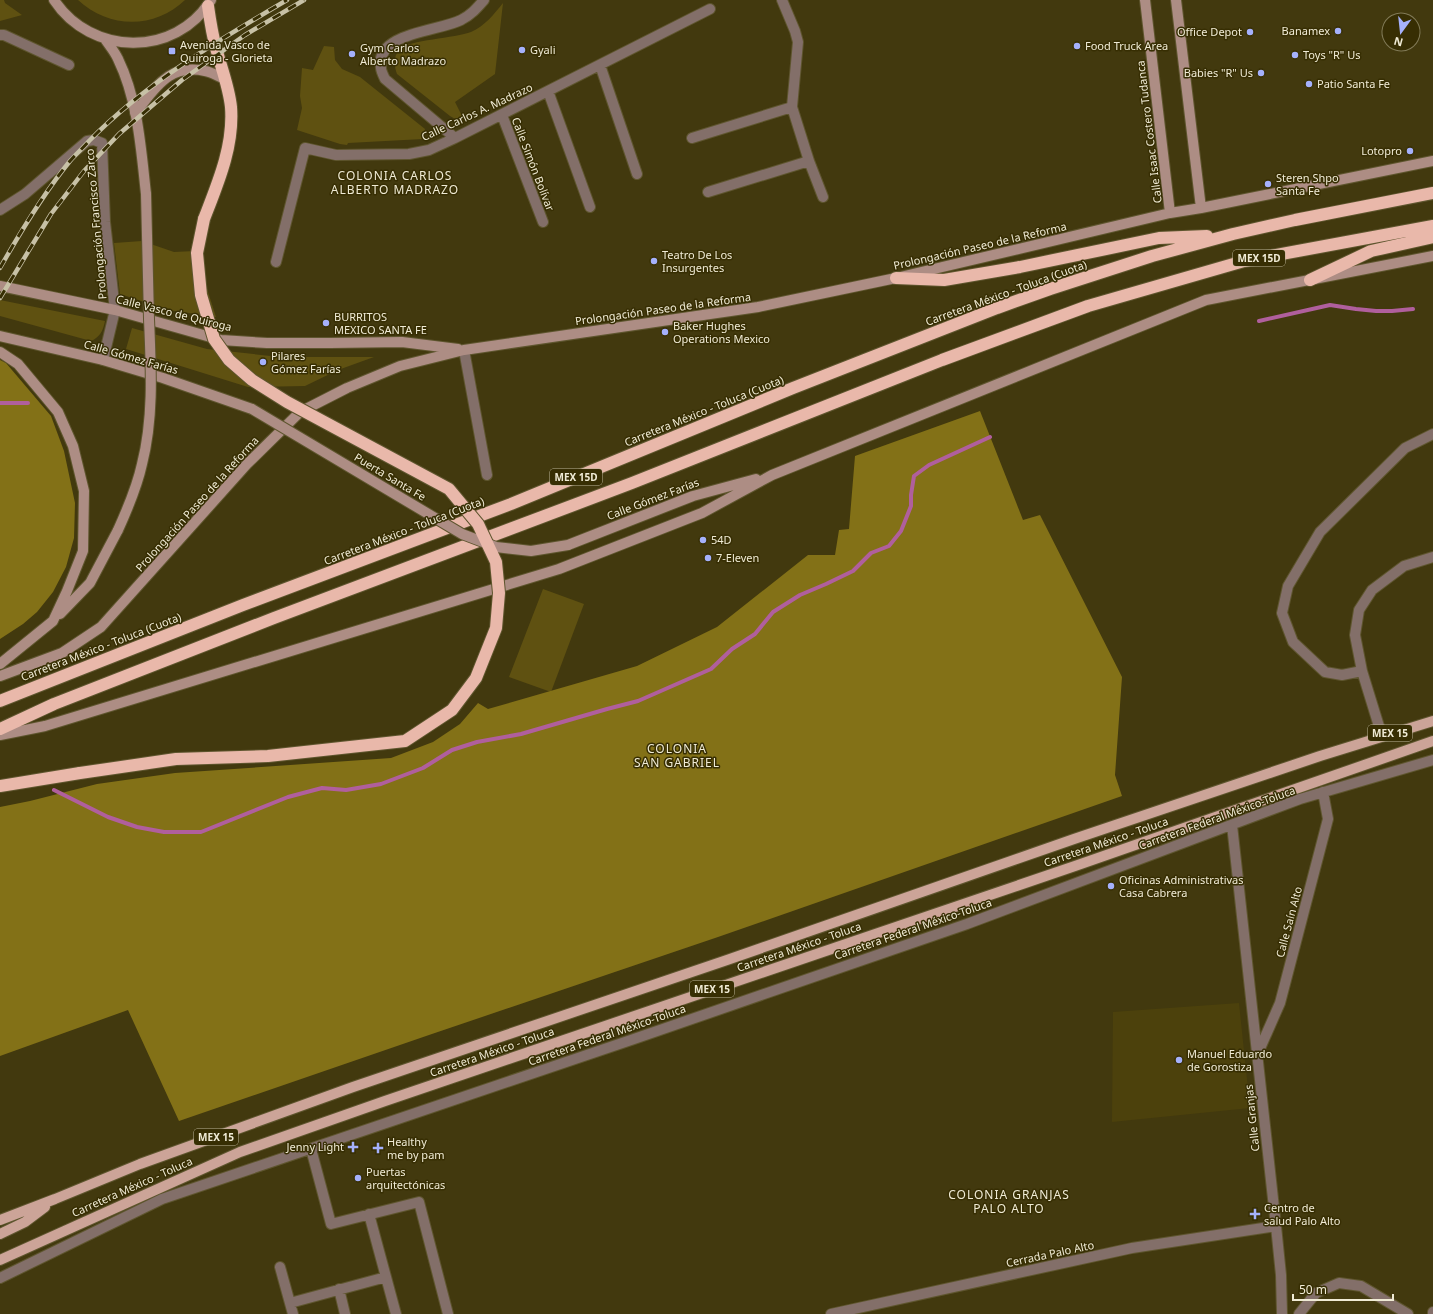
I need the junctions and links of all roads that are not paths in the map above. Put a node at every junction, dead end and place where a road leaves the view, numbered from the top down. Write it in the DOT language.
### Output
graph roads {
  1 [pos="54,0"];
  2 [pos="484,0"];
  3 [pos="782,0"];
  4 [pos="1145,0"];
  5 [pos="1176,0"];
  6 [pos="209,3"];
  7 [pos="710,10"];
  8 [pos="0,35"];
  9 [pos="105,39"];
  10 [pos="69,65"];
  11 [pos="600,65"];
  12 [pos="225,79"];
  13 [pos="548,91"];
  14 [pos="792,107"];
  15 [pos="135,113"];
  16 [pos="502,115"];
  17 [pos="456,138"];
  18 [pos="692,138"];
  19 [pos="1433,160"];
  20 [pos="809,161"];
  21 [pos="637,174"];
  22 [pos="708,192"];
  23 [pos="1433,193"];
  24 [pos="823,198"];
  25 [pos="590,207"];
  26 [pos="1201,208"];
  27 [pos="0,210"];
  28 [pos="1170,212"];
  29 [pos="542,222"];
  30 [pos="1433,226"];
  31 [pos="1232,234"];
  32 [pos="1433,236"];
  33 [pos="1433,256"];
  34 [pos="276,262"];
  35 [pos="896,278"];
  36 [pos="1310,280"];
  37 [pos="0,286"];
  38 [pos="115,310"];
  39 [pos="0,336"];
  40 [pos="464,350"];
  41 [pos="0,352"];
  42 [pos="103,360"];
  43 [pos="252,409"];
  44 [pos="1433,434"];
  45 [pos="487,475"];
  46 [pos="772,475"];
  47 [pos="568,545"];
  48 [pos="1433,558"];
  49 [pos="53,621"];
  50 [pos="0,664"];
  51 [pos="1362,671"];
  52 [pos="0,676"];
  53 [pos="0,701"];
  54 [pos="1433,721"];
  55 [pos="0,729"];
  56 [pos="0,735"];
  57 [pos="1382,736"];
  58 [pos="1433,741"];
  59 [pos="1433,760"];
  60 [pos="0,786"];
  61 [pos="1323,792"];
  62 [pos="1232,825"];
  63 [pos="1257,1054"];
  64 [pos="311,1149"];
  65 [pos="55,1199"];
  66 [pos="369,1214"];
  67 [pos="0,1220"];
  68 [pos="1276,1226"];
  69 [pos="0,1234"];
  70 [pos="0,1260"];
  71 [pos="280,1267"];
  72 [pos="386,1277"];
  73 [pos="0,1278"];
  74 [pos="339,1289"];
  75 [pos="290,1303"];
  76 [pos="293,1314"];
  77 [pos="345,1314"];
  78 [pos="396,1314"];
  79 [pos="448,1314"];
  80 [pos="832,1314"];
  81 [pos="1282,1314"];
  82 [pos="1299,1314"];
  83 [pos="1408,1314"];
  1 -- 9 [label="main road"];
  2 -- 17 [label="street"];
  3 -- 14 [label="street"];
  4 -- 28 [label="main road, Calle Isaac Costero Tudanca"];
  5 -- 26 [label="main road"];
  6 -- 9 [label="main road"];
  6 -- 12 [label="highway"];
  7 -- 11 [label="street, Calle Carlos A. Madrazo"];
  8 -- 10 [label="street"];
  9 -- 15 [label="main road"];
  11 -- 13 [label="street, Calle Carlos A. Madrazo"];
  11 -- 21 [label="street"];
  12 -- 15 [label="main road"];
  12 -- 60 [label="highway, bridge"];
  13 -- 16 [label="street, Calle Carlos A. Madrazo"];
  13 -- 25 [label="street"];
  14 -- 18 [label="street"];
  14 -- 20 [label="street"];
  15 -- 49 [label="main road, bridge"];
  16 -- 17 [label="street, Calle Carlos A. Madrazo"];
  16 -- 29 [label="street, Calle Simón Bolívar"];
  17 -- 34 [label="street, Calle Carlos A. Madrazo"];
  19 -- 26 [label="main road, Prolongación Paseo de la Reforma"];
  20 -- 22 [label="street"];
  20 -- 24 [label="street"];
  23 -- 31 [label="highway, Carretera México - Toluca (Cuota) / MEX 15D"];
  26 -- 28 [label="main road, Prolongación Paseo de la Reforma"];
  27 -- 38 [label="street, Prolongación Francisco Zarco"];
  28 -- 35 [label="main road, Prolongación Paseo de la Reforma"];
  30 -- 55 [label="highway, MEX 15D"];
  31 -- 35 [label="highway"];
  31 -- 53 [label="highway, Carretera México - Toluca (Cuota) / MEX 15D"];
  32 -- 36 [label="highway"];
  33 -- 36 [label="main road"];
  35 -- 40 [label="main road, Prolongación Paseo de la Reforma"];
  36 -- 46 [label="main road"];
  37 -- 38 [label="main road, Calle Vasco de Quiroga"];
  38 -- 40 [label="main road, Calle Vasco de Quiroga"];
  38 -- 42 [label="street"];
  39 -- 42 [label="main road, Calle Gómez Farías"];
  40 -- 45 [label="street"];
  40 -- 52 [label="main road, Prolongación Paseo de la Reforma"];
  41 -- 49 [label="main road"];
  42 -- 43 [label="main road, Calle Gómez Farías"];
  43 -- 47 [label="main road, Puerta Santa Fe, bridge"];
  44 -- 51 [label="street"];
  46 -- 47 [label="main road, Calle Gómez Farías"];
  46 -- 56 [label="main road"];
  48 -- 51 [label="street"];
  49 -- 50 [label="main road"];
  51 -- 57 [label="street"];
  54 -- 57 [label="main road, Carretera México - Toluca / MEX 15"];
  57 -- 65 [label="main road, Carretera México - Toluca / MEX 15"];
  58 -- 70 [label="main road, Carretera México - Toluca / MEX 15"];
  59 -- 61 [label="street, Carretera Federal México-Toluca"];
  61 -- 62 [label="street, Carretera Federal México-Toluca"];
  61 -- 63 [label="street, Calle Saín Alto"];
  62 -- 63 [label="street, Calle Granjas"];
  62 -- 64 [label="street, Carretera Federal México-Toluca"];
  63 -- 68 [label="street, Calle Granjas"];
  64 -- 66 [label="street"];
  64 -- 73 [label="street, Carretera Federal México-Toluca"];
  65 -- 67 [label="main road, Carretera México - Toluca / MEX 15"];
  65 -- 69 [label="main road"];
  66 -- 72 [label="street"];
  66 -- 79 [label="street"];
  68 -- 80 [label="street, Cerrada Palo Alto"];
  68 -- 81 [label="street, Calle Granjas"];
  71 -- 75 [label="street"];
  72 -- 74 [label="street"];
  72 -- 78 [label="street"];
  74 -- 75 [label="street"];
  74 -- 77 [label="street"];
  75 -- 76 [label="street"];
  82 -- 83 [label="street"];
}
